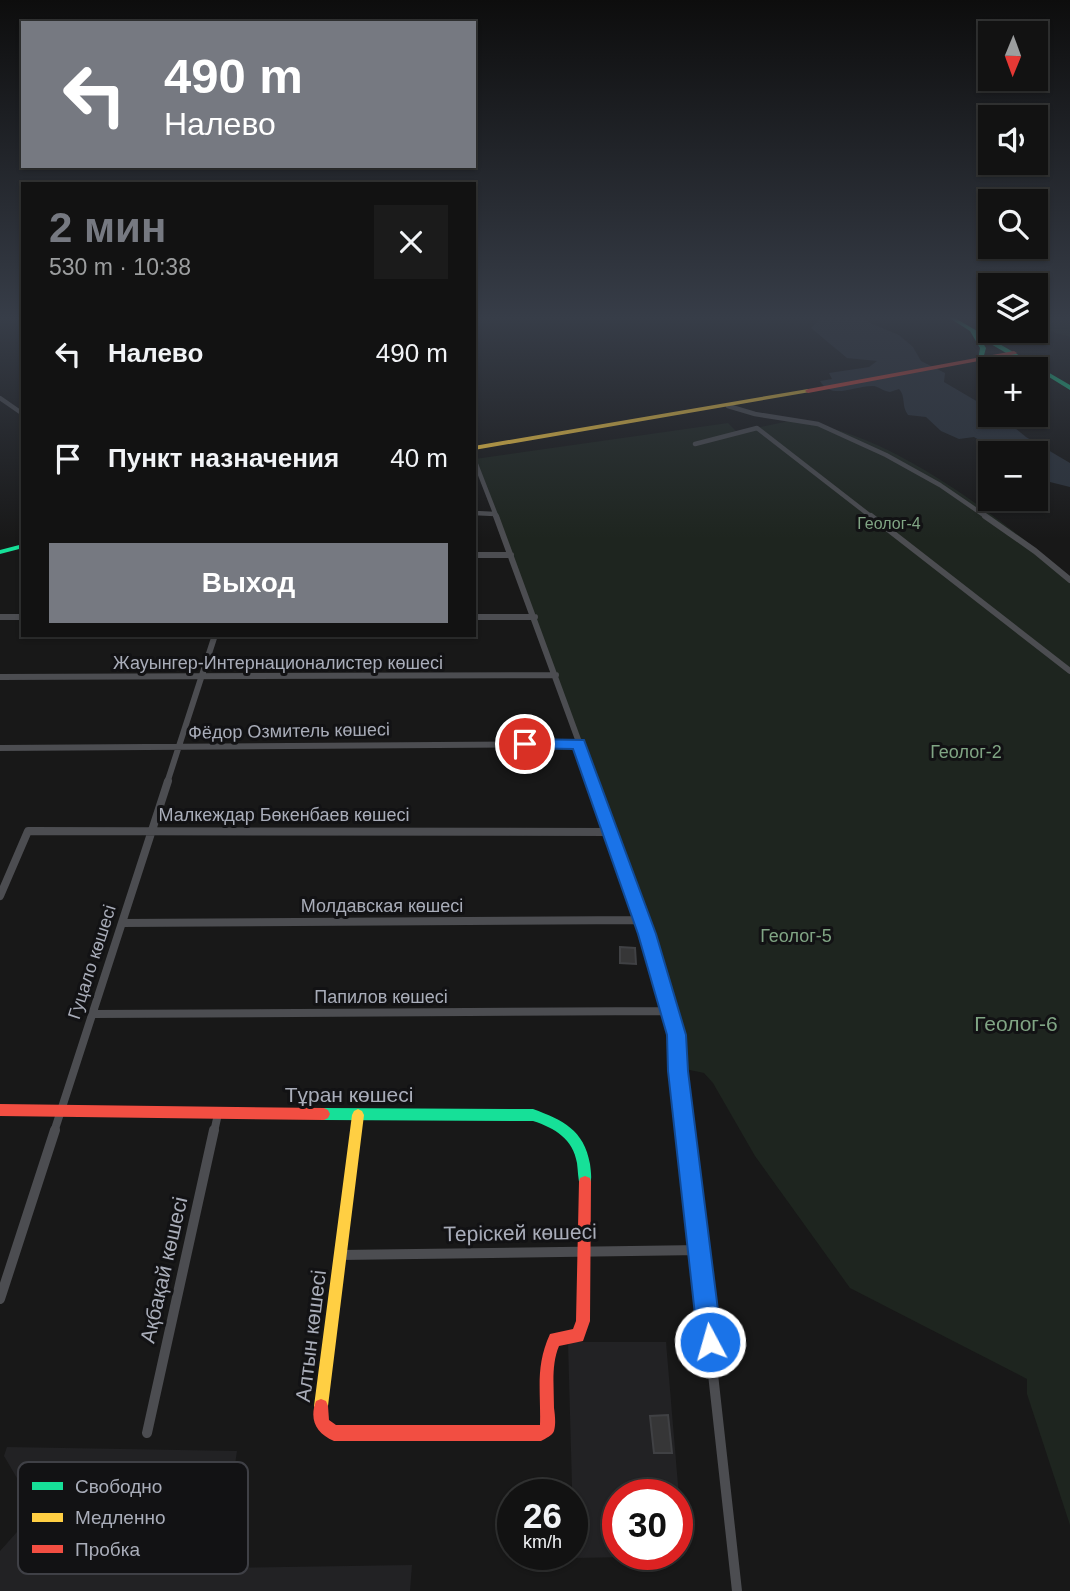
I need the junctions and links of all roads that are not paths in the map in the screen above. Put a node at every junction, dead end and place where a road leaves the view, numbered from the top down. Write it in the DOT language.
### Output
graph roads {
  1 [pos="806,391"];
  2 [pos="0,398"];
  3 [pos="728,406"];
  4 [pos="21,413"];
  5 [pos="755,414"];
  6 [pos="757,428"];
  7 [pos="695,444"];
  8 [pos="476,448"];
  9 [pos="476,464"];
  10 [pos="476,513"];
  11 [pos="495,514"];
  12 [pos="21,547"];
  13 [pos="0,552"];
  14 [pos="476,555"];
  15 [pos="511,555"];
  16 [pos="1070,580"];
  17 [pos="0,617"];
  18 [pos="21,617"];
  19 [pos="476,617"];
  20 [pos="536,617"];
  21 [pos="214,637"];
  22 [pos="1070,671"];
  23 [pos="556,675"];
  24 [pos="0,677"];
  25 [pos="200,677"];
  26 [pos="579,744"];
  27 [pos="0,748"];
  28 [pos="177,748"];
  29 [pos="151,830"];
  30 [pos="610,832"];
  31 [pos="0,896"];
  32 [pos="642,920"];
  33 [pos="122,923"];
  34 [pos="670,1011"];
  35 [pos="92,1014"];
  36 [pos="0,1110"];
  37 [pos="60,1111"];
  38 [pos="218,1114"];
  39 [pos="358,1115"];
  40 [pos="701,1250"];
  41 [pos="584,1252"];
  42 [pos="340,1255"];
  43 [pos="0,1299"];
  44 [pos="147,1433"];
  45 [pos="541,1433"];
  46 [pos="737,1591"];
  1 -- 3 [label="main road"];
  2 -- 4 [label="street"];
  3 -- 5 [label="street"];
  3 -- 8 [label="main road"];
  5 -- 6 [label="street"];
  5 -- 16 [label="street"];
  6 -- 7 [label="street"];
  6 -- 22 [label="street"];
  9 -- 11 [label="street"];
  10 -- 11 [label="street"];
  11 -- 15 [label="street"];
  12 -- 13 [label="main road"];
  14 -- 15 [label="street"];
  15 -- 20 [label="street"];
  17 -- 18 [label="street"];
  19 -- 20 [label="street"];
  20 -- 23 [label="street"];
  21 -- 25 [label="street, Гуцало көшесі"];
  23 -- 25 [label="street, Жауынгер-Интернационалистер көшесі"];
  23 -- 26 [label="street"];
  24 -- 25 [label="street, Жауынгер-Интернационалистер көшесі"];
  25 -- 28 [label="street, Гуцало көшесі"];
  26 -- 28 [label="street, Фёдор Озмитель көшесі"];
  26 -- 30 [label="street"];
  27 -- 28 [label="street, Фёдор Озмитель көшесі"];
  28 -- 29 [label="street, Гуцало көшесі"];
  29 -- 30 [label="street, Малкеждар Бөкенбаев көшесі"];
  29 -- 31 [label="street, Малкеждар Бөкенбаев көшесі"];
  29 -- 33 [label="street, Гуцало көшесі"];
  30 -- 32 [label="street"];
  32 -- 33 [label="street, Молдавская көшесі"];
  32 -- 34 [label="street"];
  33 -- 35 [label="street, Гуцало көшесі"];
  34 -- 35 [label="street, Папилов көшесі"];
  34 -- 40 [label="street"];
  35 -- 37 [label="street, Гуцало көшесі"];
  36 -- 37 [label="main road, Тұран көшесі"];
  37 -- 38 [label="main road, Тұран көшесі"];
  37 -- 43 [label="street, Гуцало көшесі"];
  38 -- 39 [label="main road, Тұран көшесі"];
  38 -- 44 [label="street, Ақбақай көшесі"];
  39 -- 41 [label="main road, Тұран көшесі"];
  39 -- 42 [label="main road, Алтын көшесі"];
  40 -- 41 [label="street, Теріскей көшесі"];
  40 -- 46 [label="street"];
  41 -- 42 [label="street, Теріскей көшесі"];
  41 -- 45 [label="main road, Тұран көшесі"];
  42 -- 45 [label="main road, Алтын көшесі"];
}
